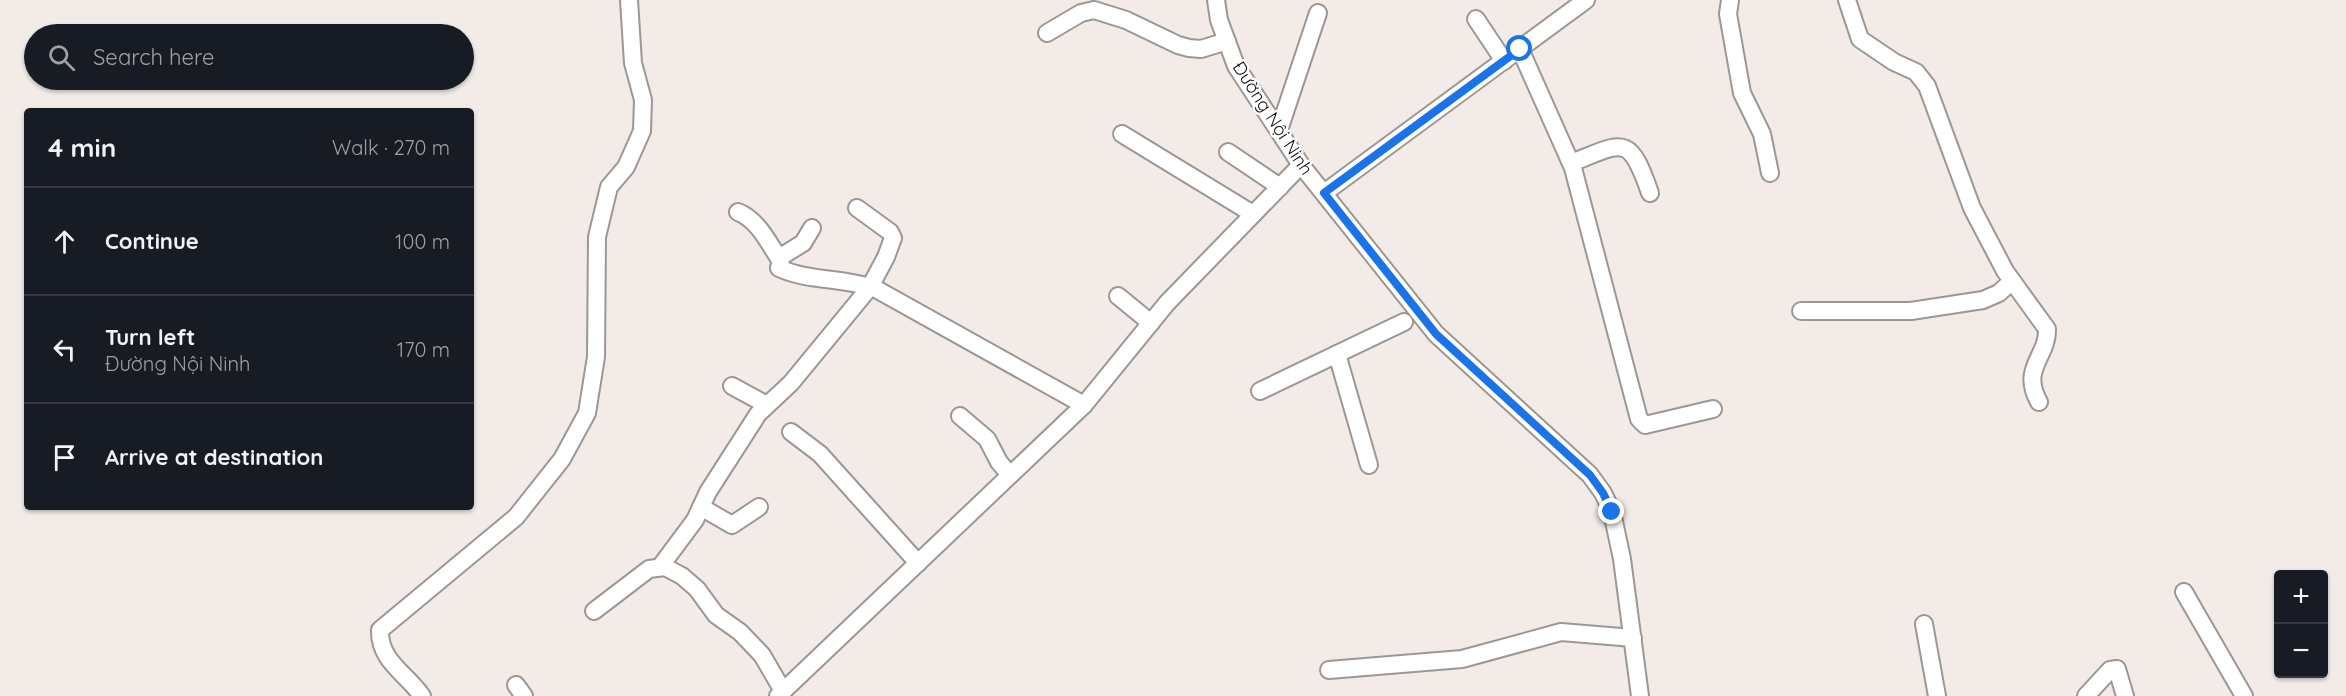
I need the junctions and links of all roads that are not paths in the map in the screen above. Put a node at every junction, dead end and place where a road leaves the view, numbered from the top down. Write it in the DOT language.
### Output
graph roads {
  1 [pos="629,0"];
  2 [pos="1216,0"];
  3 [pos="1586,0"];
  4 [pos="1730,0"];
  5 [pos="1848,0"];
  6 [pos="1318,13"];
  7 [pos="1476,19"];
  8 [pos="1047,33"];
  9 [pos="1227,40"];
  10 [pos="1520,49"];
  11 [pos="1504,61"];
  12 [pos="1279,130"];
  13 [pos="1122,134"];
  14 [pos="1228,152"];
  15 [pos="1571,163"];
  16 [pos="1301,165"];
  17 [pos="1770,173"];
  18 [pos="1280,187"];
  19 [pos="1650,192"];
  20 [pos="1324,193"];
  21 [pos="857,208"];
  22 [pos="738,212"];
  23 [pos="1253,214"];
  24 [pos="812,228"];
  25 [pos="780,260"];
  26 [pos="2012,281"];
  27 [pos="870,287"];
  28 [pos="1118,296"];
  29 [pos="1801,311"];
  30 [pos="1412,318"];
  31 [pos="1151,324"];
  32 [pos="1337,354"];
  33 [pos="732,386"];
  34 [pos="1260,391"];
  35 [pos="2038,402"];
  36 [pos="767,405"];
  37 [pos="1084,405"];
  38 [pos="1713,409"];
  39 [pos="960,416"];
  40 [pos="791,432"];
  41 [pos="1369,465"];
  42 [pos="1010,475"];
  43 [pos="701,507"];
  44 [pos="759,507"];
  45 [pos="918,563"];
  46 [pos="660,567"];
  47 [pos="2184,592"];
  48 [pos="594,611"];
  49 [pos="1924,624"];
  50 [pos="1633,638"];
  51 [pos="1329,670"];
  52 [pos="781,694"];
  53 [pos="422,696"];
  54 [pos="1640,696"];
  55 [pos="1937,696"];
  56 [pos="2086,696"];
  57 [pos="2125,696"];
  58 [pos="2244,696"];
  1 -- 53 [label="street"];
  2 -- 9 [label="street, Đường Nội Ninh"];
  3 -- 10 [label="street"];
  4 -- 17 [label="street"];
  5 -- 26 [label="street"];
  6 -- 12 [label="street"];
  7 -- 11 [label="street"];
  8 -- 9 [label="street"];
  9 -- 12 [label="street, Đường Nội Ninh"];
  10 -- 11 [label="street"];
  10 -- 15 [label="street"];
  11 -- 20 [label="street"];
  12 -- 16 [label="street, Đường Nội Ninh"];
  13 -- 23 [label="street"];
  14 -- 18 [label="street"];
  15 -- 19 [label="street"];
  15 -- 38 [label="street"];
  16 -- 18 [label="street"];
  16 -- 20 [label="street, Đường Nội Ninh"];
  18 -- 23 [label="street"];
  20 -- 30 [label="street, Đường Nội Ninh"];
  21 -- 27 [label="street"];
  22 -- 25 [label="street"];
  23 -- 31 [label="street"];
  24 -- 25 [label="street"];
  25 -- 27 [label="street"];
  26 -- 29 [label="street"];
  26 -- 35 [label="street"];
  27 -- 36 [label="street"];
  27 -- 37 [label="street"];
  28 -- 31 [label="street"];
  30 -- 32 [label="street"];
  30 -- 50 [label="street, Đường Nội Ninh"];
  31 -- 37 [label="street"];
  32 -- 34 [label="street"];
  32 -- 41 [label="street"];
  33 -- 36 [label="street"];
  36 -- 43 [label="street"];
  37 -- 42 [label="street"];
  39 -- 42 [label="street"];
  40 -- 45 [label="street"];
  42 -- 45 [label="street"];
  43 -- 44 [label="street"];
  43 -- 46 [label="street"];
  45 -- 52 [label="street"];
  46 -- 48 [label="street"];
  46 -- 52 [label="street"];
  47 -- 58 [label="street"];
  49 -- 55 [label="street"];
  50 -- 51 [label="street"];
  50 -- 54 [label="street, Đường Nội Ninh"];
  56 -- 57 [label="street"];
}
